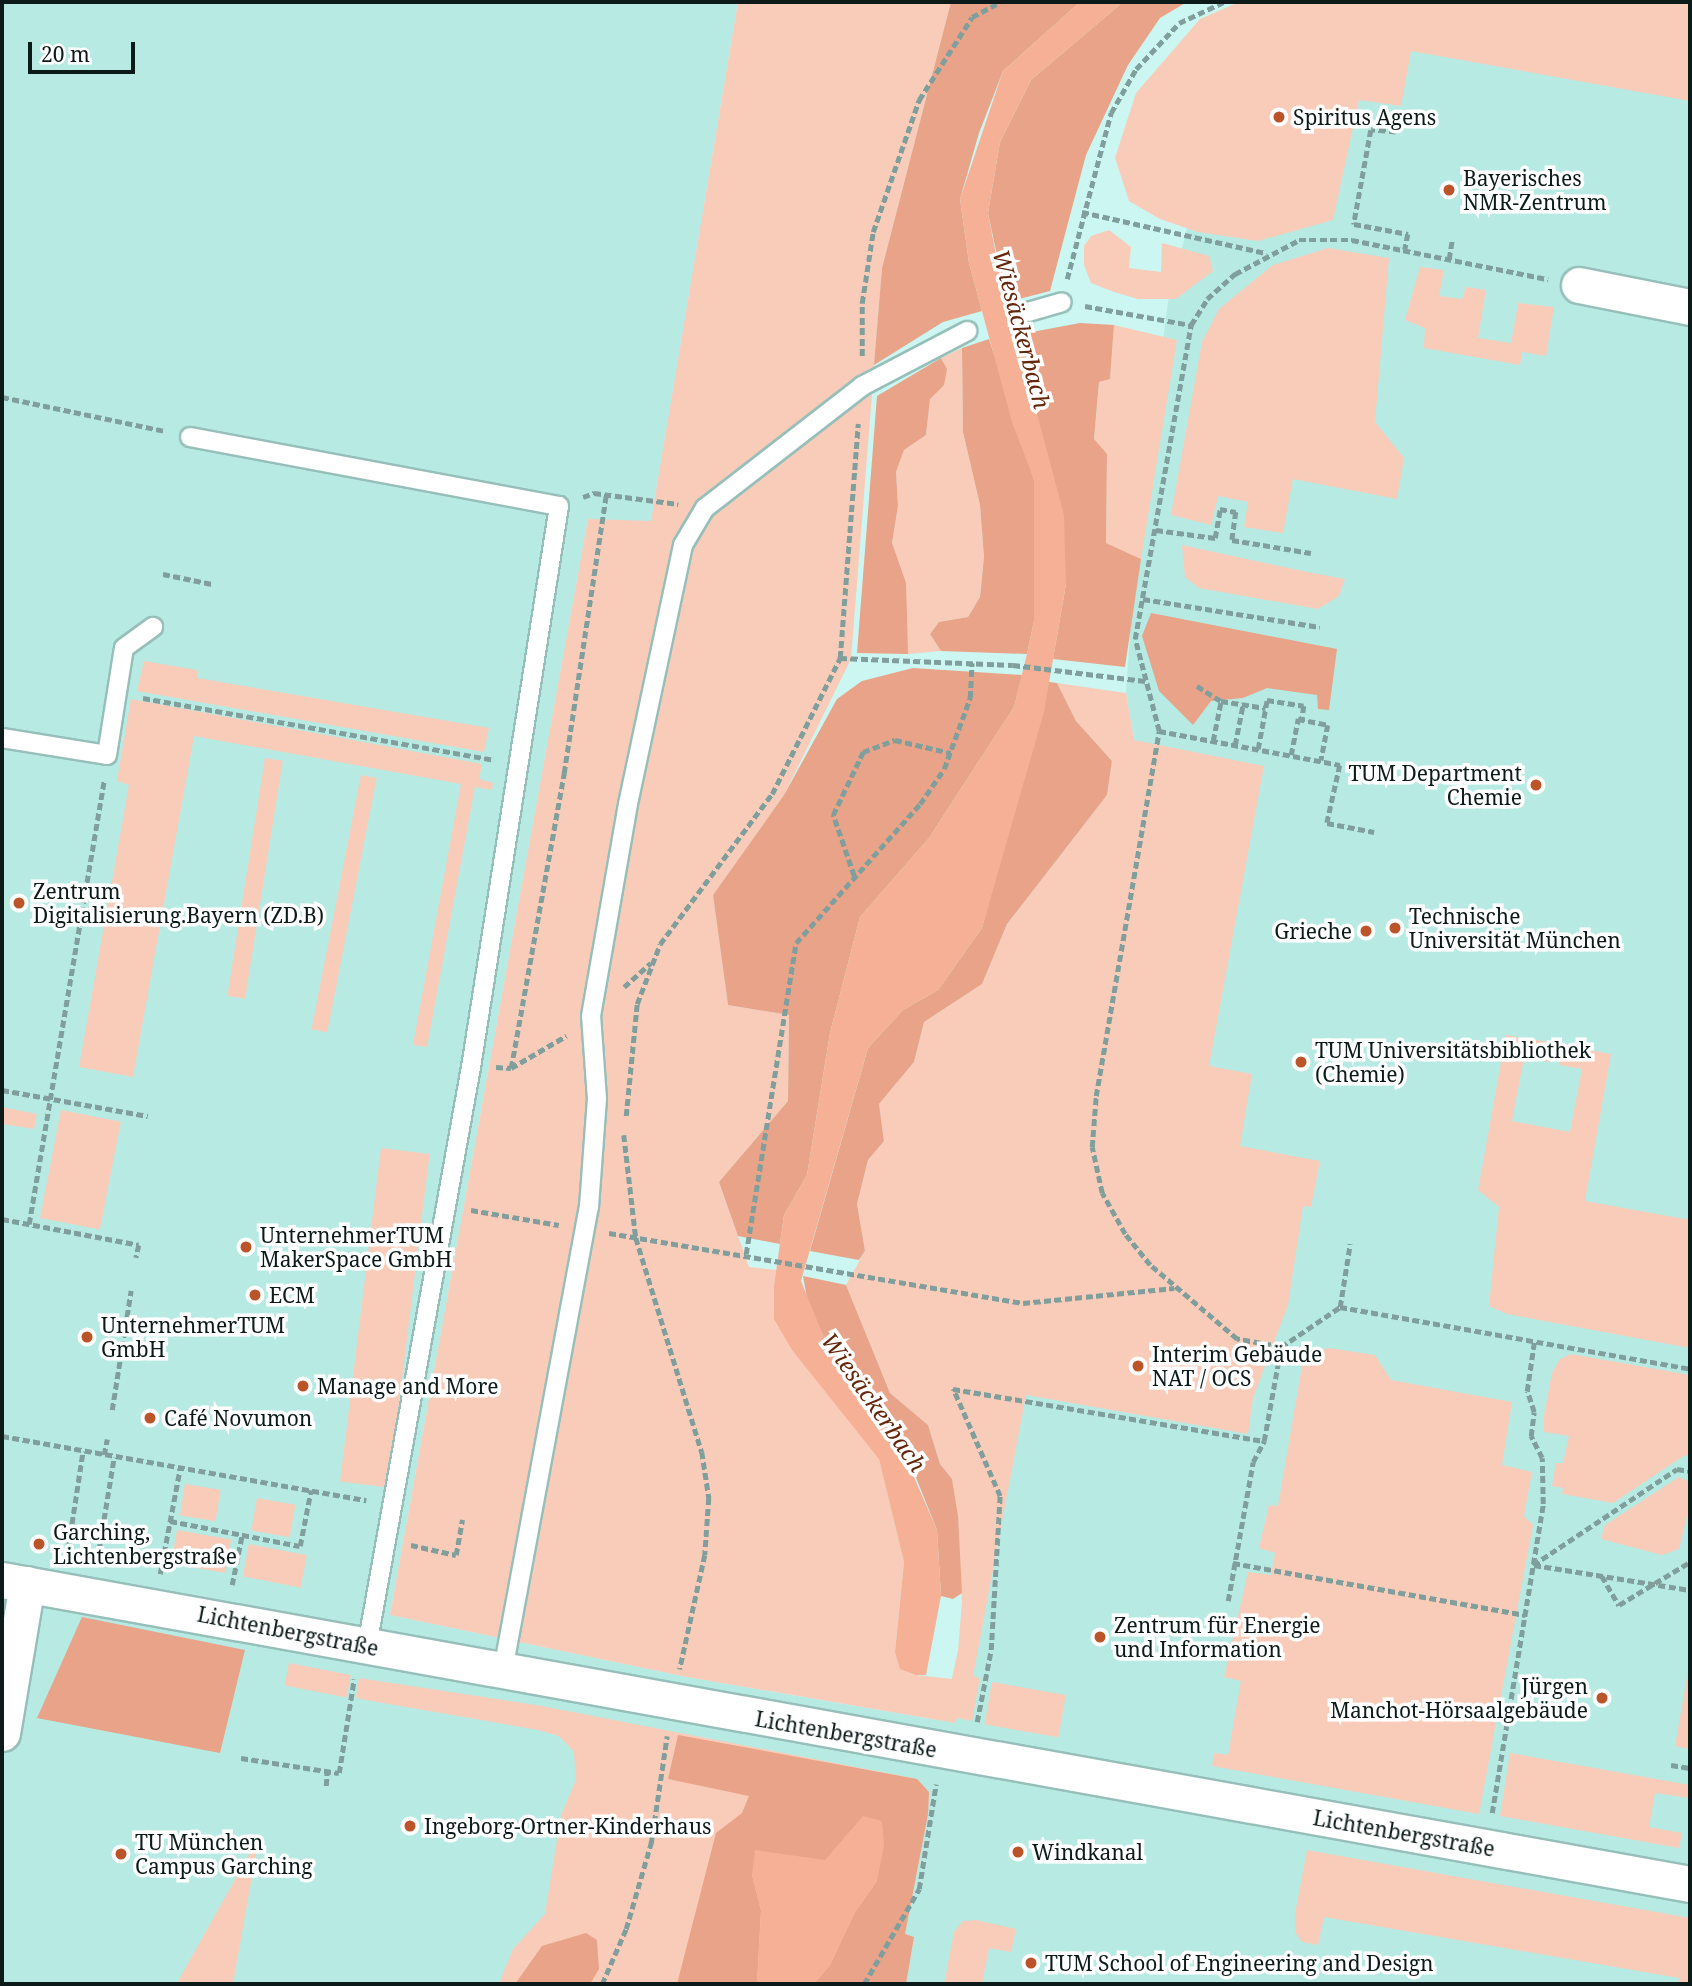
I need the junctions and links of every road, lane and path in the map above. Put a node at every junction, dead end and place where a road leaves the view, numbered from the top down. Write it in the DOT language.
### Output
graph roads {
  1 [pos="1000,2"];
  2 [pos="1224,2"];
  3 [pos="1396,132"];
  4 [pos="1082,212"];
  5 [pos="1452,240"];
  6 [pos="1405,250"];
  7 [pos="1267,254"];
  8 [pos="1449,259"];
  9 [pos="1579,285"];
  10 [pos="1062,302"];
  11 [pos="1690,307"];
  12 [pos="1028,312"];
  13 [pos="1191,325"];
  14 [pos="967,331"];
  15 [pos="862,386"];
  16 [pos="2,397"];
  17 [pos="190,437"];
  18 [pos="606,495"];
  19 [pos="655,501"];
  20 [pos="559,506"];
  21 [pos="1156,530"];
  22 [pos="1311,553"];
  23 [pos="163,574"];
  24 [pos="212,584"];
  25 [pos="1143,599"];
  26 [pos="153,627"];
  27 [pos="1320,627"];
  28 [pos="840,658"];
  29 [pos="972,663"];
  30 [pos="1145,681"];
  31 [pos="1197,686"];
  32 [pos="116,694"];
  33 [pos="1221,701"];
  34 [pos="1243,704"];
  35 [pos="1265,708"];
  36 [pos="1302,720"];
  37 [pos="1159,731"];
  38 [pos="2,738"];
  39 [pos="1213,741"];
  40 [pos="1236,745"];
  41 [pos="1258,749"];
  42 [pos="951,753"];
  43 [pos="1291,755"];
  44 [pos="1321,760"];
  45 [pos="518,765"];
  46 [pos="102,805"];
  47 [pos="1374,832"];
  48 [pos="854,876"];
  49 [pos="591,1016"];
  50 [pos="471,1067"];
  51 [pos="510,1068"];
  52 [pos="2,1090"];
  53 [pos="51,1098"];
  54 [pos="148,1116"];
  55 [pos="446,1206"];
  56 [pos="2,1219"];
  57 [pos="29,1224"];
  58 [pos="585,1229"];
  59 [pos="636,1238"];
  60 [pos="1350,1244"];
  61 [pos="746,1254"];
  62 [pos="136,1258"];
  63 [pos="1175,1287"];
  64 [pos="131,1290"];
  65 [pos="1340,1307"];
  66 [pos="1534,1343"];
  67 [pos="1280,1347"];
  68 [pos="1690,1369"];
  69 [pos="112,1410"];
  70 [pos="2,1436"];
  71 [pos="107,1439"];
  72 [pos="1264,1441"];
  73 [pos="83,1451"];
  74 [pos="104,1455"];
  75 [pos="114,1457"];
  76 [pos="180,1468"];
  77 [pos="1690,1471"];
  78 [pos="311,1490"];
  79 [pos="392,1504"];
  80 [pos="462,1520"];
  81 [pos="170,1521"];
  82 [pos="242,1535"];
  83 [pos="386,1540"];
  84 [pos="67,1555"];
  85 [pos="97,1561"];
  86 [pos="1690,1562"];
  87 [pos="1233,1563"];
  88 [pos="1533,1565"];
  89 [pos="160,1574"];
  90 [pos="1601,1575"];
  91 [pos="14,1582"];
  92 [pos="1656,1585"];
  93 [pos="231,1588"];
  94 [pos="1690,1590"];
  95 [pos="1228,1601"];
  96 [pos="1525,1615"];
  97 [pos="361,1658"];
  98 [pos="503,1670"];
  99 [pos="674,1702"];
  100 [pos="972,1728"];
  101 [pos="2,1733"];
  102 [pos="942,1752"];
  103 [pos="241,1758"];
  104 [pos="1671,1765"];
  105 [pos="1690,1768"];
  106 [pos="327,1772"];
  107 [pos="326,1787"];
  108 [pos="1492,1815"];
  109 [pos="1690,1884"];
  110 [pos="602,1984"];
  111 [pos="864,1984"];
  1 -- 15 [label="path"];
  2 -- 4 [label="path"];
  3 -- 6 [label="path"];
  4 -- 7 [label="path"];
  4 -- 10 [label="path"];
  5 -- 8 [label="path"];
  6 -- 7 [label="path"];
  6 -- 8 [label="path"];
  7 -- 13 [label="path"];
  8 -- 9 [label="path"];
  9 -- 11 [label="street"];
  10 -- 12 [label="lane"];
  10 -- 13 [label="path"];
  13 -- 21 [label="path"];
  14 -- 15 [label="lane"];
  15 -- 28 [label="path"];
  15 -- 49 [label="lane"];
  16 -- 17 [label="path"];
  17 -- 20 [label="lane"];
  18 -- 19 [label="path"];
  18 -- 20 [label="path"];
  18 -- 51 [label="path"];
  20 -- 45 [label="lane"];
  21 -- 22 [label="path"];
  21 -- 25 [label="path"];
  23 -- 24 [label="path"];
  25 -- 27 [label="path"];
  25 -- 30 [label="path"];
  26 -- 32 [label="lane"];
  28 -- 29 [label="path"];
  28 -- 59 [label="path"];
  29 -- 30 [label="path"];
  29 -- 42 [label="path"];
  30 -- 37 [label="path"];
  31 -- 33 [label="path"];
  32 -- 38 [label="lane"];
  32 -- 45 [label="path"];
  33 -- 34 [label="path"];
  33 -- 39 [label="path"];
  34 -- 35 [label="path"];
  34 -- 40 [label="path"];
  35 -- 36 [label="path"];
  35 -- 41 [label="path"];
  36 -- 43 [label="path"];
  36 -- 44 [label="path"];
  37 -- 39 [label="path"];
  37 -- 63 [label="path"];
  39 -- 40 [label="path"];
  40 -- 41 [label="path"];
  41 -- 43 [label="path"];
  42 -- 48 [label="path"];
  42 -- 48 [label="path"];
  43 -- 44 [label="path"];
  44 -- 47 [label="path"];
  45 -- 50 [label="lane"];
  46 -- 53 [label="path"];
  48 -- 61 [label="path"];
  49 -- 51 [label="path"];
  49 -- 58 [label="lane"];
  50 -- 51 [label="path"];
  50 -- 55 [label="lane"];
  52 -- 53 [label="path"];
  53 -- 54 [label="path"];
  53 -- 57 [label="path"];
  55 -- 58 [label="path"];
  55 -- 79 [label="lane"];
  56 -- 57 [label="path"];
  57 -- 62 [label="path"];
  58 -- 59 [label="path"];
  58 -- 98 [label="lane"];
  59 -- 61 [label="path"];
  59 -- 99 [label="path"];
  60 -- 65 [label="path"];
  61 -- 63 [label="path"];
  63 -- 67 [label="path"];
  64 -- 69 [label="path"];
  65 -- 66 [label="path"];
  65 -- 67 [label="path"];
  66 -- 68 [label="path"];
  66 -- 88 [label="path"];
  67 -- 72 [label="path"];
  70 -- 73 [label="path"];
  71 -- 74 [label="path"];
  72 -- 87 [label="path"];
  72 -- 100 [label="path"];
  73 -- 74 [label="path"];
  73 -- 84 [label="path"];
  74 -- 75 [label="path"];
  75 -- 76 [label="path"];
  75 -- 85 [label="path"];
  76 -- 78 [label="path"];
  76 -- 81 [label="path"];
  77 -- 88 [label="path"];
  78 -- 79 [label="path"];
  78 -- 82 [label="path"];
  79 -- 83 [label="lane"];
  80 -- 83 [label="path"];
  81 -- 82 [label="path"];
  81 -- 89 [label="path"];
  82 -- 93 [label="path"];
  83 -- 97 [label="lane"];
  86 -- 92 [label="path"];
  87 -- 95 [label="path"];
  87 -- 96 [label="path"];
  88 -- 90 [label="path"];
  88 -- 96 [label="path"];
  90 -- 92 [label="path"];
  90 -- 92 [label="path"];
  91 -- 97 [label="street, Lichtenbergstraße"];
  91 -- 101 [label="street"];
  92 -- 94 [label="path"];
  96 -- 108 [label="path"];
  97 -- 98 [label="street, Lichtenbergstraße"];
  97 -- 106 [label="path"];
  98 -- 99 [label="street, Lichtenbergstraße"];
  99 -- 102 [label="street, Lichtenbergstraße"];
  99 -- 110 [label="path"];
  102 -- 109 [label="street, Lichtenbergstraße"];
  102 -- 111 [label="path"];
  103 -- 106 [label="path"];
  104 -- 105 [label="path"];
  106 -- 107 [label="path"];
}
